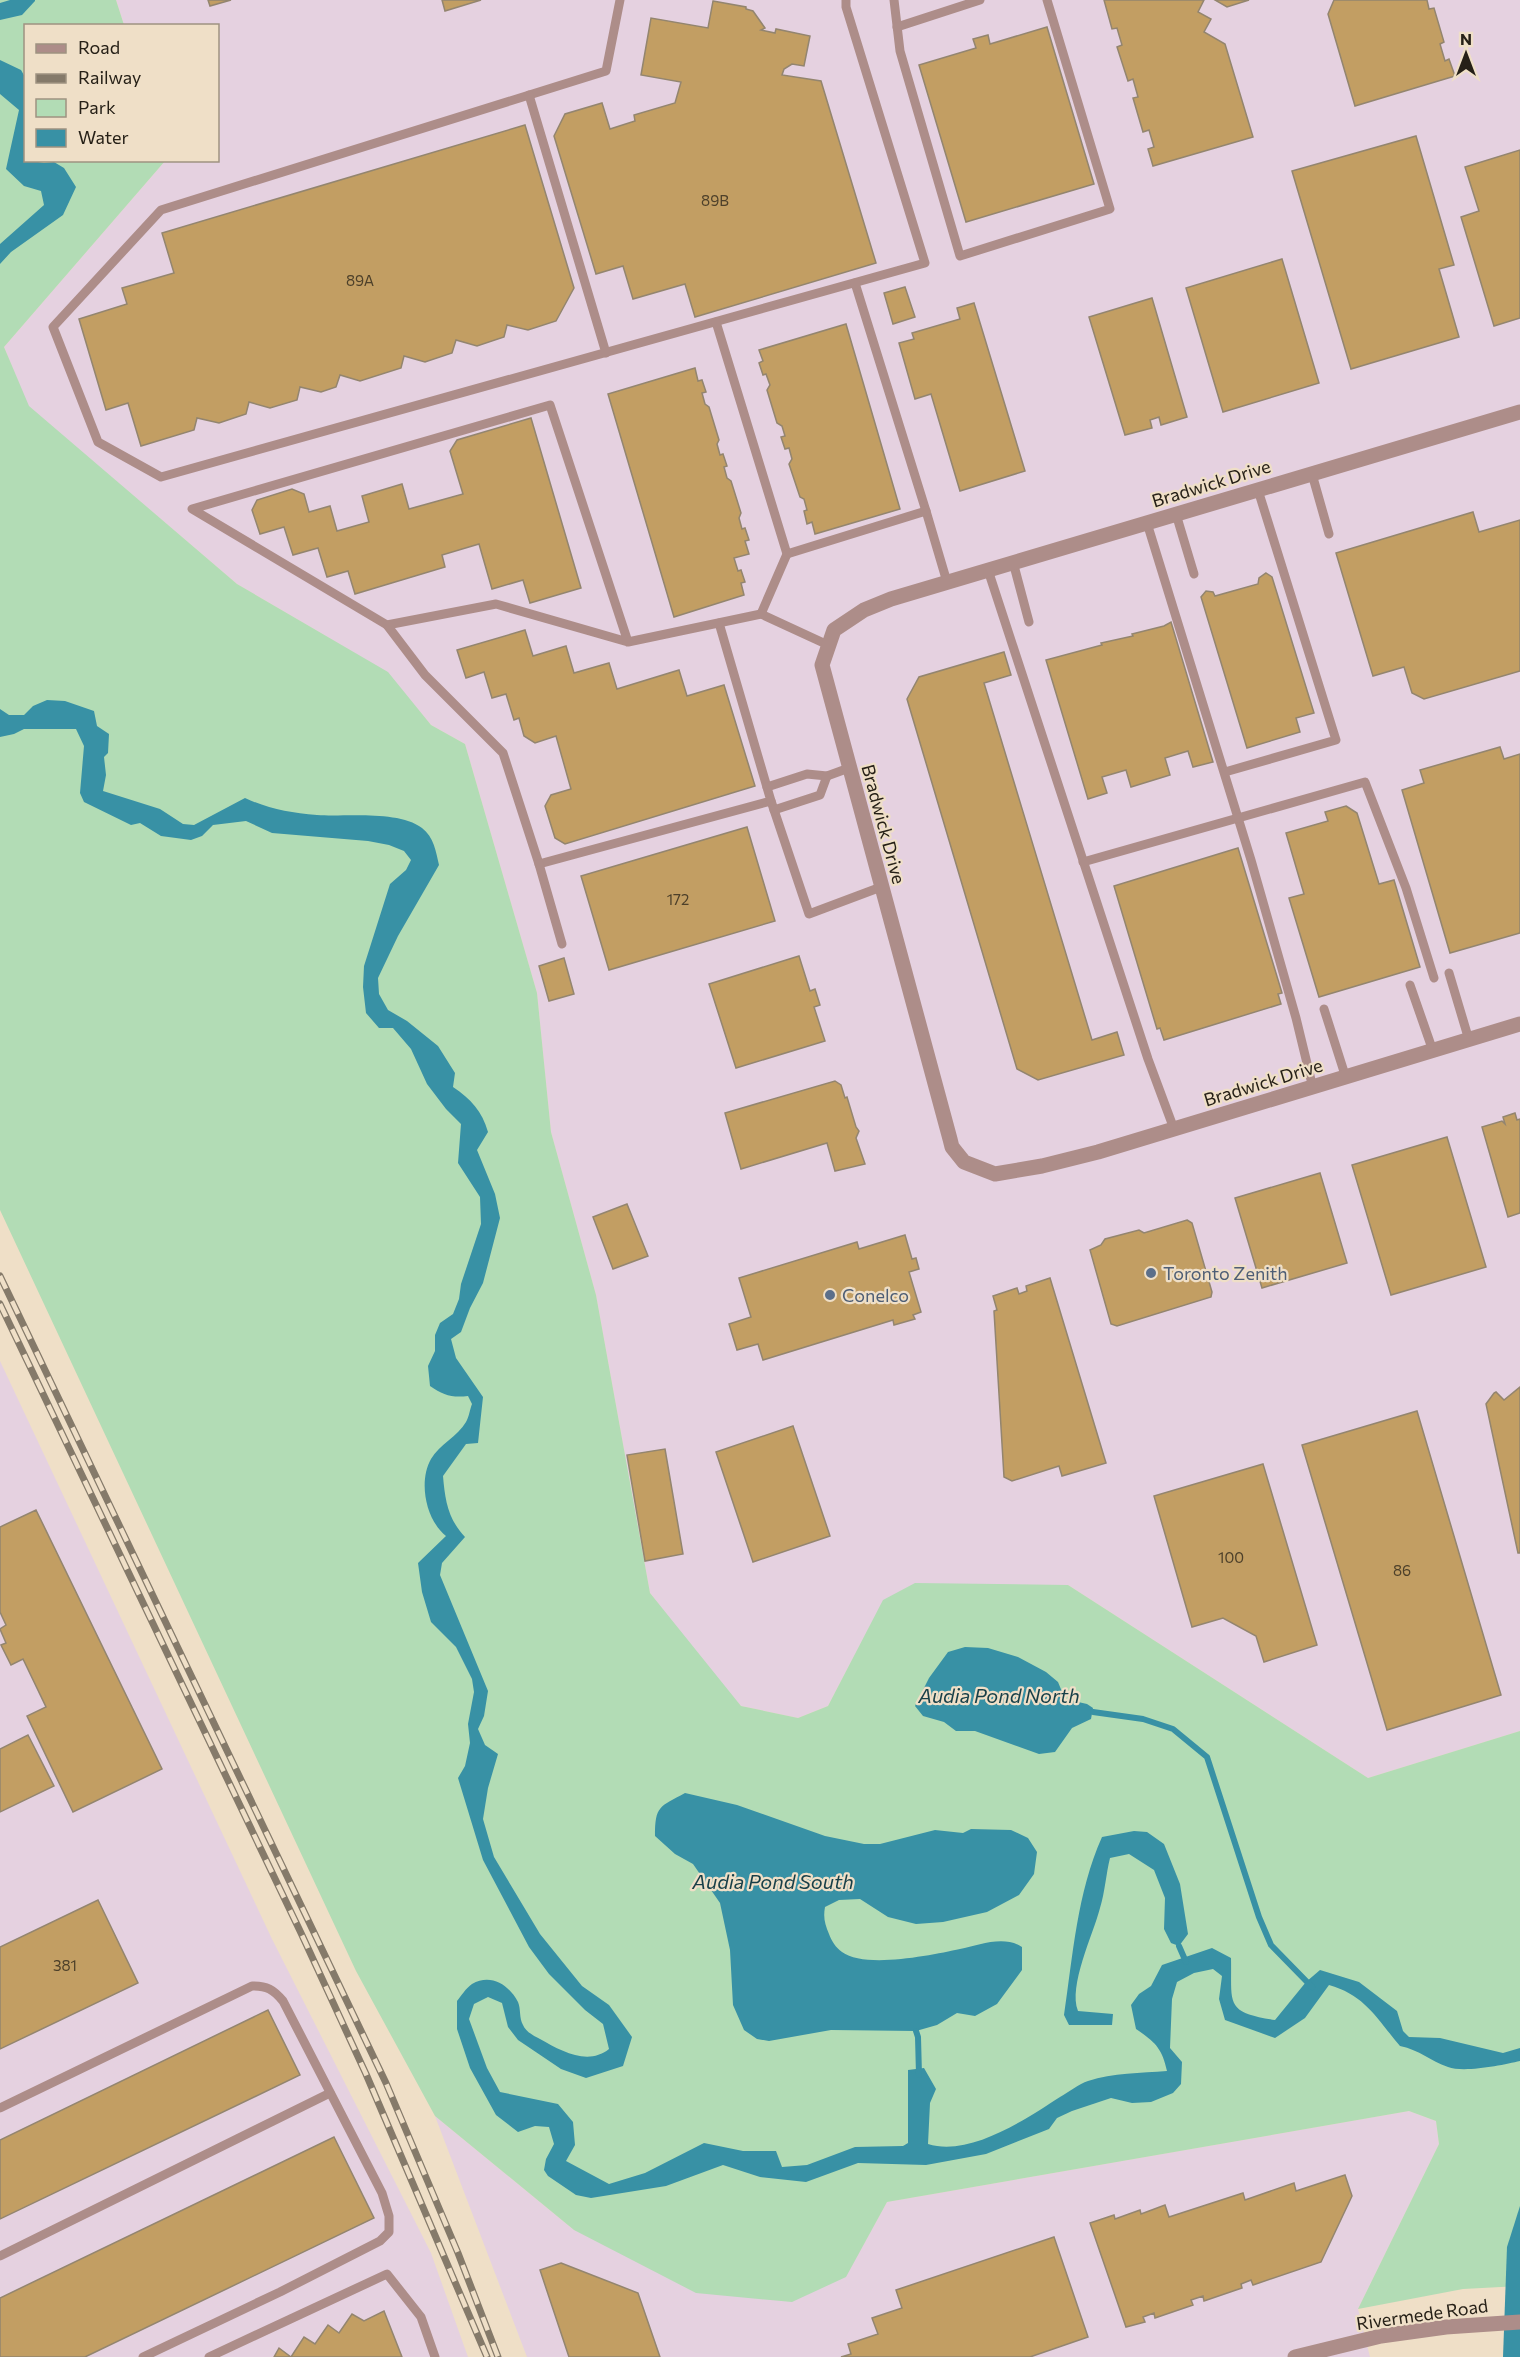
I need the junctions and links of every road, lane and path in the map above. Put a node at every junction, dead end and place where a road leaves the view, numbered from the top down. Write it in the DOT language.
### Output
graph roads {
  1 [pos="620,0"];
  2 [pos="846,0"];
  3 [pos="894,0"];
  4 [pos="980,0"];
  5 [pos="1047,0"];
  6 [pos="897,27"];
  7 [pos="529,95"];
  8 [pos="855,283"];
  9 [pos="716,322"];
  10 [pos="606,353"];
  11 [pos="1520,412"];
  12 [pos="1312,474"];
  13 [pos="1258,490"];
  14 [pos="926,511"];
  15 [pos="1176,514"];
  16 [pos="1147,523"];
  17 [pos="1329,534"];
  18 [pos="786,554"];
  19 [pos="1013,562"];
  20 [pos="988,570"];
  21 [pos="1194,574"];
  22 [pos="947,582"];
  23 [pos="761,614"];
  24 [pos="1029,622"];
  25 [pos="719,623"];
  26 [pos="387,625"];
  27 [pos="628,642"];
  28 [pos="828,645"];
  29 [pos="849,768"];
  30 [pos="1225,772"];
  31 [pos="827,776"];
  32 [pos="767,787"];
  33 [pos="773,805"];
  34 [pos="1239,818"];
  35 [pos="1083,862"];
  36 [pos="538,864"];
  37 [pos="881,886"];
  38 [pos="562,944"];
  39 [pos="1449,973"];
  40 [pos="1434,978"];
  41 [pos="1410,985"];
  42 [pos="1324,1009"];
  43 [pos="1520,1024"];
  44 [pos="1469,1040"];
  45 [pos="1433,1051"];
  46 [pos="1346,1078"];
  47 [pos="1313,1088"];
  48 [pos="1174,1129"];
  49 [pos="330,2093"];
  50 [pos="0,2108"];
  51 [pos="0,2256"];
  52 [pos="1520,2322"];
  53 [pos="143,2357"];
  54 [pos="209,2357"];
  55 [pos="435,2357"];
  56 [pos="1295,2357"];
  1 -- 7 [label="lane"];
  2 -- 8 [label="lane"];
  3 -- 6 [label="lane"];
  4 -- 6 [label="lane"];
  5 -- 6 [label="lane"];
  7 -- 10 [label="lane"];
  7 -- 10 [label="lane"];
  8 -- 9 [label="lane"];
  8 -- 14 [label="lane"];
  9 -- 10 [label="lane"];
  9 -- 18 [label="lane"];
  11 -- 12 [label="street, Bradwick Drive"];
  12 -- 13 [label="street, Bradwick Drive"];
  12 -- 17 [label="lane"];
  13 -- 15 [label="street, Bradwick Drive"];
  13 -- 30 [label="lane"];
  14 -- 18 [label="lane"];
  14 -- 22 [label="lane"];
  15 -- 16 [label="street, Bradwick Drive"];
  15 -- 21 [label="lane"];
  16 -- 19 [label="street, Bradwick Drive"];
  16 -- 30 [label="lane"];
  18 -- 23 [label="lane"];
  19 -- 20 [label="street, Bradwick Drive"];
  19 -- 24 [label="lane"];
  20 -- 22 [label="street, Bradwick Drive"];
  20 -- 35 [label="lane"];
  22 -- 28 [label="street, Bradwick Drive"];
  23 -- 25 [label="lane"];
  23 -- 28 [label="lane"];
  25 -- 27 [label="lane"];
  25 -- 32 [label="lane"];
  26 -- 27 [label="lane"];
  26 -- 27 [label="lane"];
  26 -- 36 [label="lane"];
  28 -- 29 [label="street, Bradwick Drive"];
  29 -- 31 [label="lane"];
  29 -- 37 [label="street, Bradwick Drive"];
  30 -- 34 [label="lane"];
  31 -- 32 [label="lane"];
  31 -- 33 [label="lane"];
  32 -- 33 [label="lane"];
  33 -- 36 [label="lane"];
  33 -- 37 [label="lane"];
  34 -- 35 [label="lane"];
  34 -- 40 [label="lane"];
  34 -- 47 [label="lane"];
  35 -- 48 [label="lane"];
  36 -- 38 [label="lane"];
  37 -- 48 [label="street, Bradwick Drive"];
  39 -- 44 [label="lane"];
  41 -- 45 [label="lane"];
  42 -- 46 [label="lane"];
  43 -- 44 [label="street, Bradwick Drive"];
  44 -- 45 [label="street, Bradwick Drive"];
  45 -- 46 [label="street, Bradwick Drive"];
  46 -- 47 [label="street, Bradwick Drive"];
  47 -- 48 [label="street, Bradwick Drive"];
  49 -- 50 [label="lane"];
  49 -- 51 [label="lane"];
  49 -- 53 [label="lane"];
  52 -- 56 [label="street, Rivermede Road"];
  54 -- 55 [label="lane"];
}
